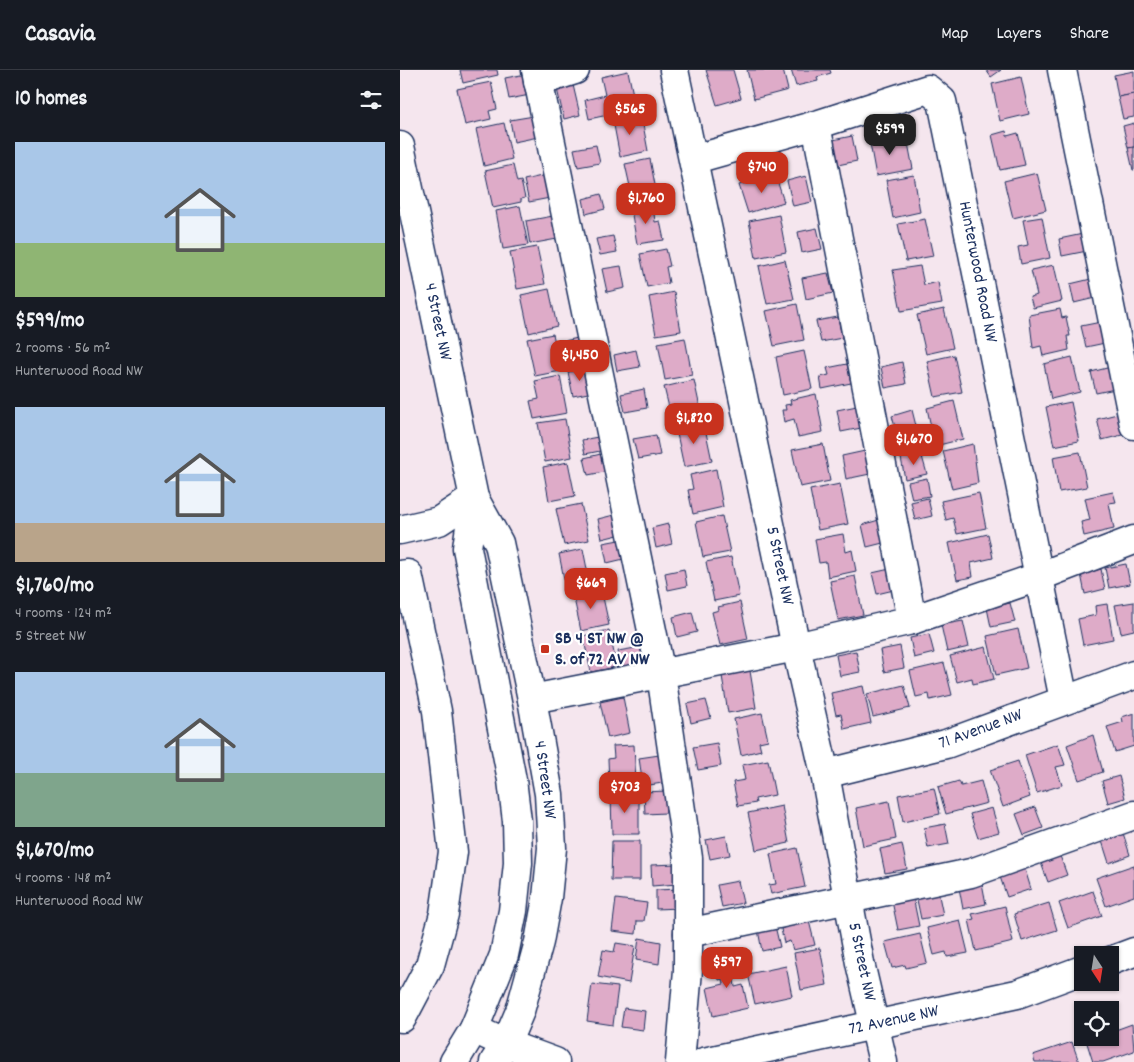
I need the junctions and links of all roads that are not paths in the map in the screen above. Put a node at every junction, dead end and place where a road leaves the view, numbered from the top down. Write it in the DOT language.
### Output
graph roads {
  1 [pos="575,70"];
  2 [pos="674,70"];
  3 [pos="1062,70"];
  4 [pos="537,76"];
  5 [pos="816,125"];
  6 [pos="400,146"];
  7 [pos="695,160"];
  8 [pos="404,184"];
  9 [pos="1134,425"];
  10 [pos="474,498"];
  11 [pos="400,530"];
  12 [pos="1134,540"];
  13 [pos="400,575"];
  14 [pos="1038,577"];
  15 [pos="912,620"];
  16 [pos="796,647"];
  17 [pos="661,674"];
  18 [pos="1134,675"];
  19 [pos="532,699"];
  20 [pos="1064,700"];
  21 [pos="825,774"];
  22 [pos="1134,815"];
  23 [pos="849,900"];
  24 [pos="688,933"];
  25 [pos="1134,952"];
  26 [pos="1119,957"];
  27 [pos="1074,973"];
  28 [pos="401,1018"];
  29 [pos="875,1025"];
  30 [pos="474,1029"];
  31 [pos="500,1053"];
  32 [pos="454,1062"];
  33 [pos="554,1062"];
  34 [pos="680,1062"];
  35 [pos="704,1062"];
  36 [pos="883,1062"];
  1 -- 4 [label="street"];
  2 -- 7 [label="street, 5 Street NW"];
  3 -- 9 [label="street"];
  4 -- 17 [label="street"];
  5 -- 7 [label="street, Hunterwood Road NW"];
  5 -- 14 [label="street, Hunterwood Road NW"];
  5 -- 15 [label="street"];
  6 -- 8 [label="street, 4 Street NW"];
  7 -- 16 [label="street, 5 Street NW"];
  8 -- 10 [label="street, 4 Street NW"];
  10 -- 11 [label="street"];
  10 -- 19 [label="street, 4 Street NW"];
  10 -- 30 [label="street, 4 Street NW"];
  12 -- 14 [label="street"];
  13 -- 28 [label="street"];
  14 -- 15 [label="street"];
  14 -- 20 [label="street, Hunterwood Road NW"];
  15 -- 16 [label="street"];
  16 -- 17 [label="street"];
  16 -- 21 [label="street, 5 Street NW"];
  17 -- 19 [label="street"];
  17 -- 24 [label="street"];
  18 -- 20 [label="street, 71 Avenue NW"];
  19 -- 31 [label="street, 4 Street NW"];
  20 -- 21 [label="street, 71 Avenue NW"];
  21 -- 23 [label="street, 5 Street NW"];
  22 -- 23 [label="street"];
  23 -- 24 [label="street"];
  23 -- 29 [label="street, 5 Street NW"];
  24 -- 34 [label="street"];
  25 -- 26 [label="street"];
  27 -- 29 [label="street, 72 Avenue NW"];
  29 -- 35 [label="street, 72 Avenue NW"];
  29 -- 36 [label="street, 5 Street NW"];
  30 -- 31 [label="street"];
  30 -- 32 [label="street, 4 Street NW"];
  31 -- 33 [label="street"];
}
